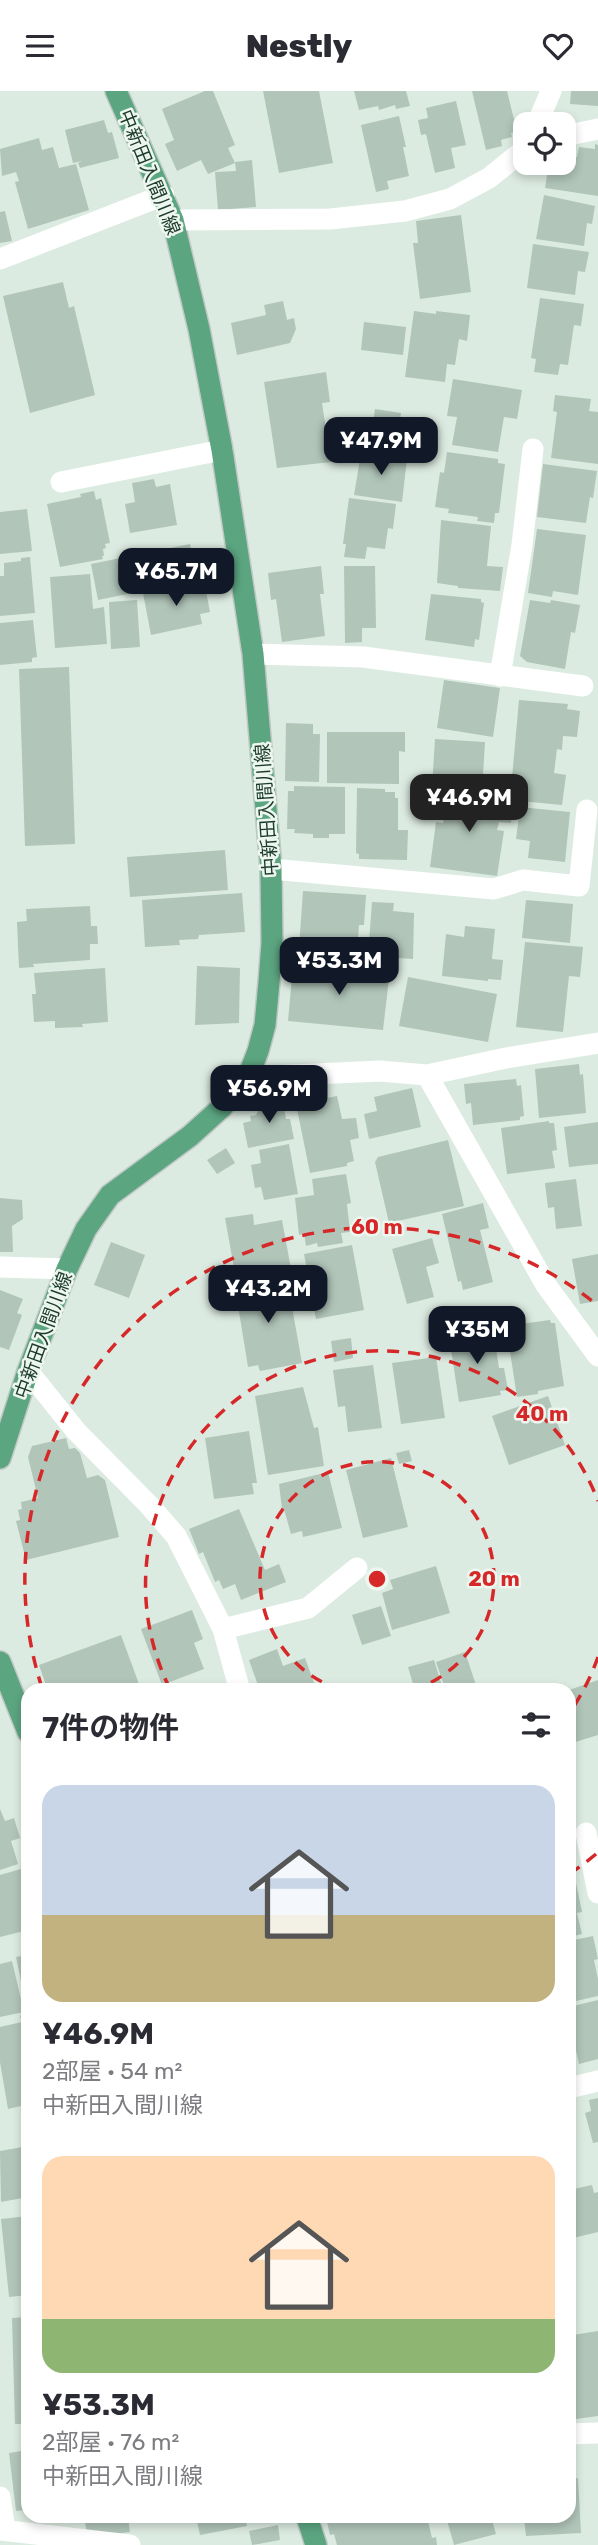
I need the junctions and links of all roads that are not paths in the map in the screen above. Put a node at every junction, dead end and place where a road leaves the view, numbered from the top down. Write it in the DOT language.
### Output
graph roads {
  1 [pos="116,91"];
  2 [pos="551,91"];
  3 [pos="542,112"];
  4 [pos="598,129"];
  5 [pos="576,134"];
  6 [pos="513,159"];
  7 [pos="164,195"];
  8 [pos="173,220"];
  9 [pos="0,259"];
  10 [pos="533,449"];
  11 [pos="222,450"];
  12 [pos="61,482"];
  13 [pos="253,654"];
  14 [pos="500,676"];
  15 [pos="583,686"];
  16 [pos="587,810"];
  17 [pos="271,869"];
  18 [pos="598,1043"];
  19 [pos="427,1075"];
  20 [pos="247,1077"];
  21 [pos="0,1267"];
  22 [pos="67,1269"];
  23 [pos="598,1355"];
  24 [pos="28,1371"];
  25 [pos="0,1458"];
  26 [pos="357,1568"];
  27 [pos="223,1629"];
  28 [pos="0,1662"];
  29 [pos="238,1683"];
  30 [pos="21,1714"];
  31 [pos="584,1834"];
  32 [pos="598,1893"];
  33 [pos="598,2081"];
  34 [pos="576,2086"];
  35 [pos="598,2433"];
  36 [pos="576,2434"];
  37 [pos="0,2497"];
  38 [pos="309,2523"];
  39 [pos="3,2530"];
  40 [pos="130,2545"];
  41 [pos="316,2545"];
  1 -- 7 [label="main road, 中新田入間川線"];
  2 -- 3 [label="street"];
  4 -- 5 [label="street"];
  6 -- 8 [label="street"];
  7 -- 8 [label="main road, 中新田入間川線"];
  7 -- 9 [label="street"];
  8 -- 11 [label="main road, 中新田入間川線"];
  10 -- 14 [label="street"];
  11 -- 12 [label="street"];
  11 -- 13 [label="main road, 中新田入間川線"];
  13 -- 14 [label="street"];
  13 -- 17 [label="main road, 中新田入間川線"];
  14 -- 15 [label="street"];
  16 -- 17 [label="street"];
  17 -- 20 [label="main road, 中新田入間川線"];
  18 -- 19 [label="street"];
  19 -- 20 [label="street"];
  19 -- 23 [label="street"];
  20 -- 22 [label="main road, 中新田入間川線"];
  21 -- 22 [label="street"];
  22 -- 24 [label="main road, 中新田入間川線"];
  24 -- 25 [label="main road, 中新田入間川線"];
  24 -- 27 [label="street"];
  26 -- 27 [label="street"];
  27 -- 29 [label="street"];
  28 -- 30 [label="main road"];
  31 -- 32 [label="street"];
  33 -- 34 [label="street"];
  35 -- 36 [label="street"];
  37 -- 39 [label="street"];
  38 -- 41 [label="main road"];
  39 -- 40 [label="street"];
}
